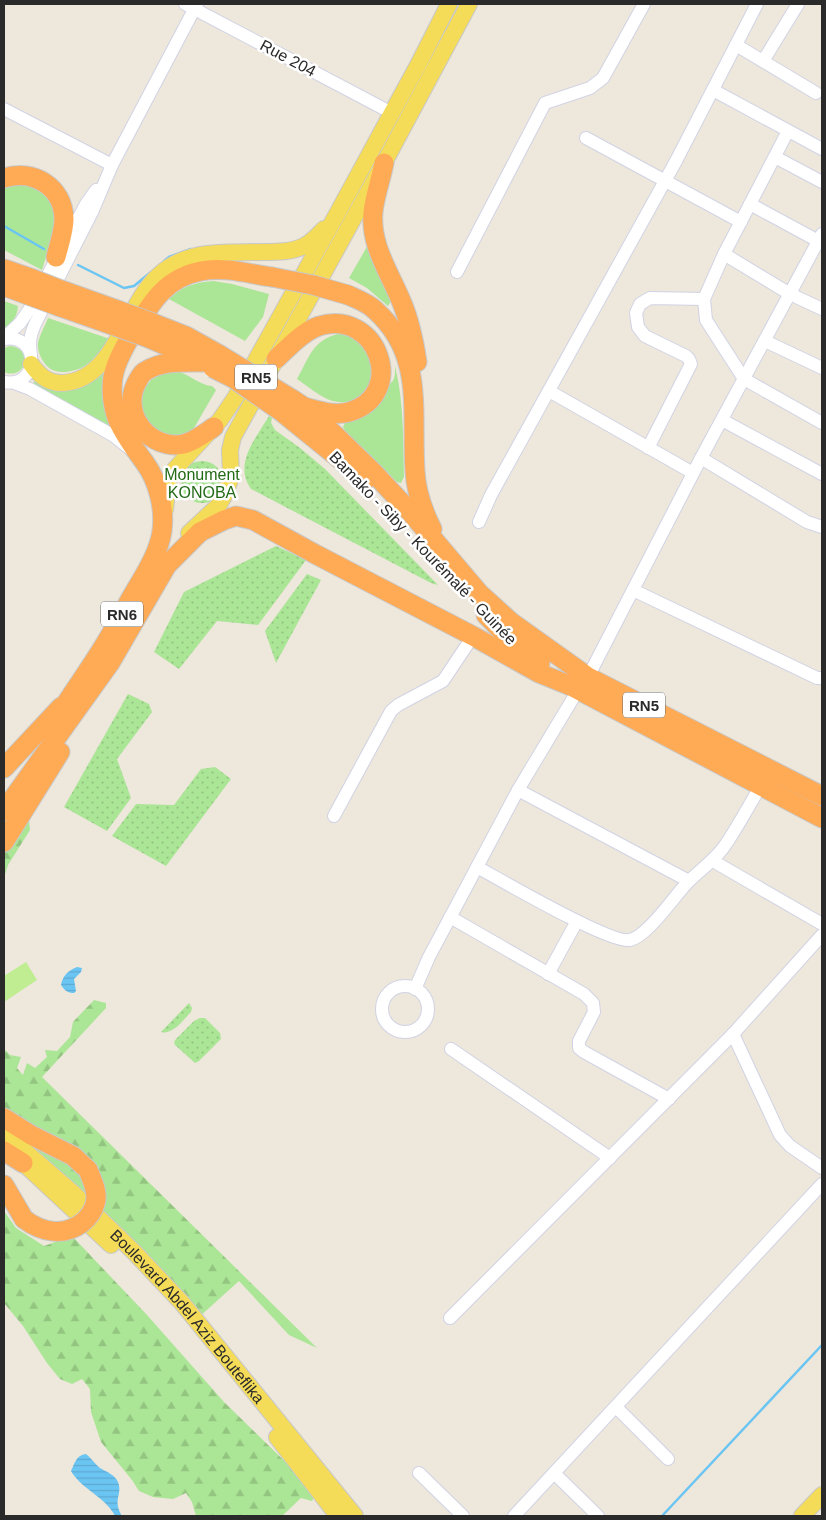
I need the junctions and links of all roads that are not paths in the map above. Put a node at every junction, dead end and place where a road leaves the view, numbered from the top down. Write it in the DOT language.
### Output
graph roads {
  1 [pos="449,4"];
  2 [pos="470,4"];
  3 [pos="644,4"];
  4 [pos="757,4"];
  5 [pos="798,4"];
  6 [pos="192,5"];
  7 [pos="736,45"];
  8 [pos="764,61"];
  9 [pos="712,90"];
  10 [pos="816,93"];
  11 [pos="4,109"];
  12 [pos="392,113"];
  13 [pos="788,131"];
  14 [pos="586,138"];
  15 [pos="822,149"];
  16 [pos="775,156"];
  17 [pos="384,163"];
  18 [pos="109,171"];
  19 [pos="4,178"];
  20 [pos="665,180"];
  21 [pos="822,182"];
  22 [pos="750,204"];
  23 [pos="338,214"];
  24 [pos="741,222"];
  25 [pos="821,239"];
  26 [pos="724,254"];
  27 [pos="56,257"];
  28 [pos="457,272"];
  29 [pos="15,278"];
  30 [pos="790,294"];
  31 [pos="704,299"];
  32 [pos="822,309"];
  33 [pos="4,339"];
  34 [pos="765,341"];
  35 [pos="276,359"];
  36 [pos="31,360"];
  37 [pos="212,362"];
  38 [pos="822,368"];
  39 [pos="744,379"];
  40 [pos="8,385"];
  41 [pos="549,391"];
  42 [pos="293,406"];
  43 [pos="414,407"];
  44 [pos="722,420"];
  45 [pos="822,423"];
  46 [pos="214,427"];
  47 [pos="648,448"];
  48 [pos="701,458"];
  49 [pos="143,460"];
  50 [pos="693,473"];
  51 [pos="822,474"];
  52 [pos="479,522"];
  53 [pos="821,524"];
  54 [pos="162,531"];
  55 [pos="442,552"];
  56 [pos="167,565"];
  57 [pos="633,590"];
  58 [pos="473,636"];
  59 [pos="822,678"];
  60 [pos="579,685"];
  61 [pos="93,688"];
  62 [pos="73,692"];
  63 [pos="4,768"];
  64 [pos="771,769"];
  65 [pos="761,786"];
  66 [pos="518,790"];
  67 [pos="4,792"];
  68 [pos="822,796"];
  69 [pos="4,811"];
  70 [pos="334,816"];
  71 [pos="822,818"];
  72 [pos="4,842"];
  73 [pos="713,861"];
  74 [pos="477,867"];
  75 [pos="689,881"];
  76 [pos="450,917"];
  77 [pos="577,920"];
  78 [pos="822,924"];
  79 [pos="822,935"];
  80 [pos="548,974"];
  81 [pos="415,989"];
  82 [pos="733,1034"];
  83 [pos="451,1049"];
  84 [pos="669,1099"];
  85 [pos="4,1135"];
  86 [pos="610,1158"];
  87 [pos="23,1163"];
  88 [pos="822,1168"];
  89 [pos="822,1184"];
  90 [pos="4,1185"];
  91 [pos="450,1318"];
  92 [pos="616,1407"];
  93 [pos="668,1459"];
  94 [pos="419,1473"];
  95 [pos="554,1473"];
  96 [pos="822,1494"];
  97 [pos="338,1516"];
  98 [pos="355,1516"];
  99 [pos="463,1516"];
  100 [pos="514,1516"];
  101 [pos="598,1516"];
  102 [pos="802,1516"];
  1 -- 12 [label="main road"];
  2 -- 17 [label="main road"];
  3 -- 28 [label="street"];
  4 -- 7 [label="street"];
  5 -- 8 [label="street"];
  6 -- 12 [label="street, Rue 204"];
  6 -- 18 [label="street"];
  7 -- 8 [label="street"];
  7 -- 9 [label="street"];
  8 -- 10 [label="street"];
  9 -- 13 [label="street"];
  9 -- 20 [label="street"];
  11 -- 18 [label="street"];
  12 -- 23 [label="main road"];
  13 -- 15 [label="street"];
  13 -- 16 [label="street"];
  14 -- 20 [label="street"];
  16 -- 21 [label="street"];
  16 -- 22 [label="street"];
  17 -- 35 [label="main road"];
  17 -- 43 [label="highway"];
  18 -- 27 [label="street"];
  18 -- 36 [label="street"];
  19 -- 27 [label="highway"];
  20 -- 24 [label="street"];
  20 -- 41 [label="street"];
  22 -- 24 [label="street"];
  22 -- 25 [label="street"];
  23 -- 36 [label="main road"];
  23 -- 46 [label="main road"];
  24 -- 26 [label="street"];
  25 -- 30 [label="street"];
  26 -- 30 [label="street"];
  26 -- 31 [label="street"];
  27 -- 33 [label="street"];
  29 -- 37 [label="highway, Bamako - Siby - Kourémalé - Guinée / RN5, bridge"];
  30 -- 32 [label="street"];
  30 -- 34 [label="street"];
  31 -- 39 [label="street"];
  31 -- 47 [label="street"];
  33 -- 36 [label="street"];
  34 -- 38 [label="street"];
  34 -- 39 [label="street"];
  35 -- 42 [label="highway"];
  35 -- 56 [label="main road"];
  36 -- 40 [label="street"];
  37 -- 42 [label="highway, Bamako - Siby - Kourémalé - Guinée / RN5, bridge"];
  37 -- 46 [label="highway"];
  39 -- 44 [label="street"];
  39 -- 45 [label="street"];
  40 -- 49 [label="street"];
  41 -- 47 [label="street"];
  41 -- 52 [label="street"];
  42 -- 55 [label="highway, Bamako - Siby - Kourémalé - Guinée / RN5"];
  42 -- 60 [label="highway, Bamako - Siby - Kourémalé - Guinée / RN5"];
  43 -- 49 [label="highway, bridge"];
  43 -- 55 [label="highway"];
  44 -- 48 [label="street"];
  44 -- 51 [label="street"];
  46 -- 54 [label="main road"];
  47 -- 50 [label="street"];
  48 -- 50 [label="street"];
  48 -- 53 [label="street"];
  49 -- 54 [label="highway"];
  50 -- 57 [label="street"];
  54 -- 62 [label="highway, RN6"];
  55 -- 60 [label="highway, Bamako - Siby - Kourémalé - Guinée / RN5"];
  56 -- 58 [label="highway"];
  56 -- 61 [label="highway, RN6"];
  57 -- 59 [label="street"];
  57 -- 60 [label="street"];
  58 -- 60 [label="highway"];
  58 -- 70 [label="street"];
  60 -- 64 [label="highway, RN5"];
  60 -- 65 [label="highway, RN5"];
  60 -- 66 [label="street"];
  61 -- 69 [label="highway, RN6"];
  61 -- 72 [label="highway"];
  62 -- 63 [label="highway"];
  62 -- 67 [label="highway, RN6"];
  64 -- 65 [label="street"];
  64 -- 68 [label="highway, RN5"];
  65 -- 71 [label="highway, RN5"];
  65 -- 73 [label="street"];
  66 -- 74 [label="street"];
  66 -- 75 [label="street"];
  73 -- 75 [label="street"];
  73 -- 78 [label="street"];
  74 -- 76 [label="street"];
  74 -- 77 [label="street"];
  75 -- 77 [label="street"];
  76 -- 80 [label="street"];
  76 -- 81 [label="street"];
  77 -- 80 [label="street"];
  79 -- 82 [label="street"];
  80 -- 84 [label="street"];
  82 -- 84 [label="street"];
  82 -- 88 [label="street"];
  83 -- 86 [label="street"];
  84 -- 86 [label="street"];
  85 -- 87 [label="highway"];
  85 -- 90 [label="highway, bridge"];
  85 -- 98 [label="main road, Boulevard Abdel Aziz Bouteflika"];
  86 -- 91 [label="street"];
  87 -- 97 [label="main road, Boulevard Abdel Aziz Bouteflika"];
  89 -- 92 [label="street"];
  92 -- 93 [label="street"];
  92 -- 95 [label="street"];
  94 -- 99 [label="street"];
  95 -- 100 [label="street"];
  95 -- 101 [label="street"];
  96 -- 102 [label="main road"];
}
